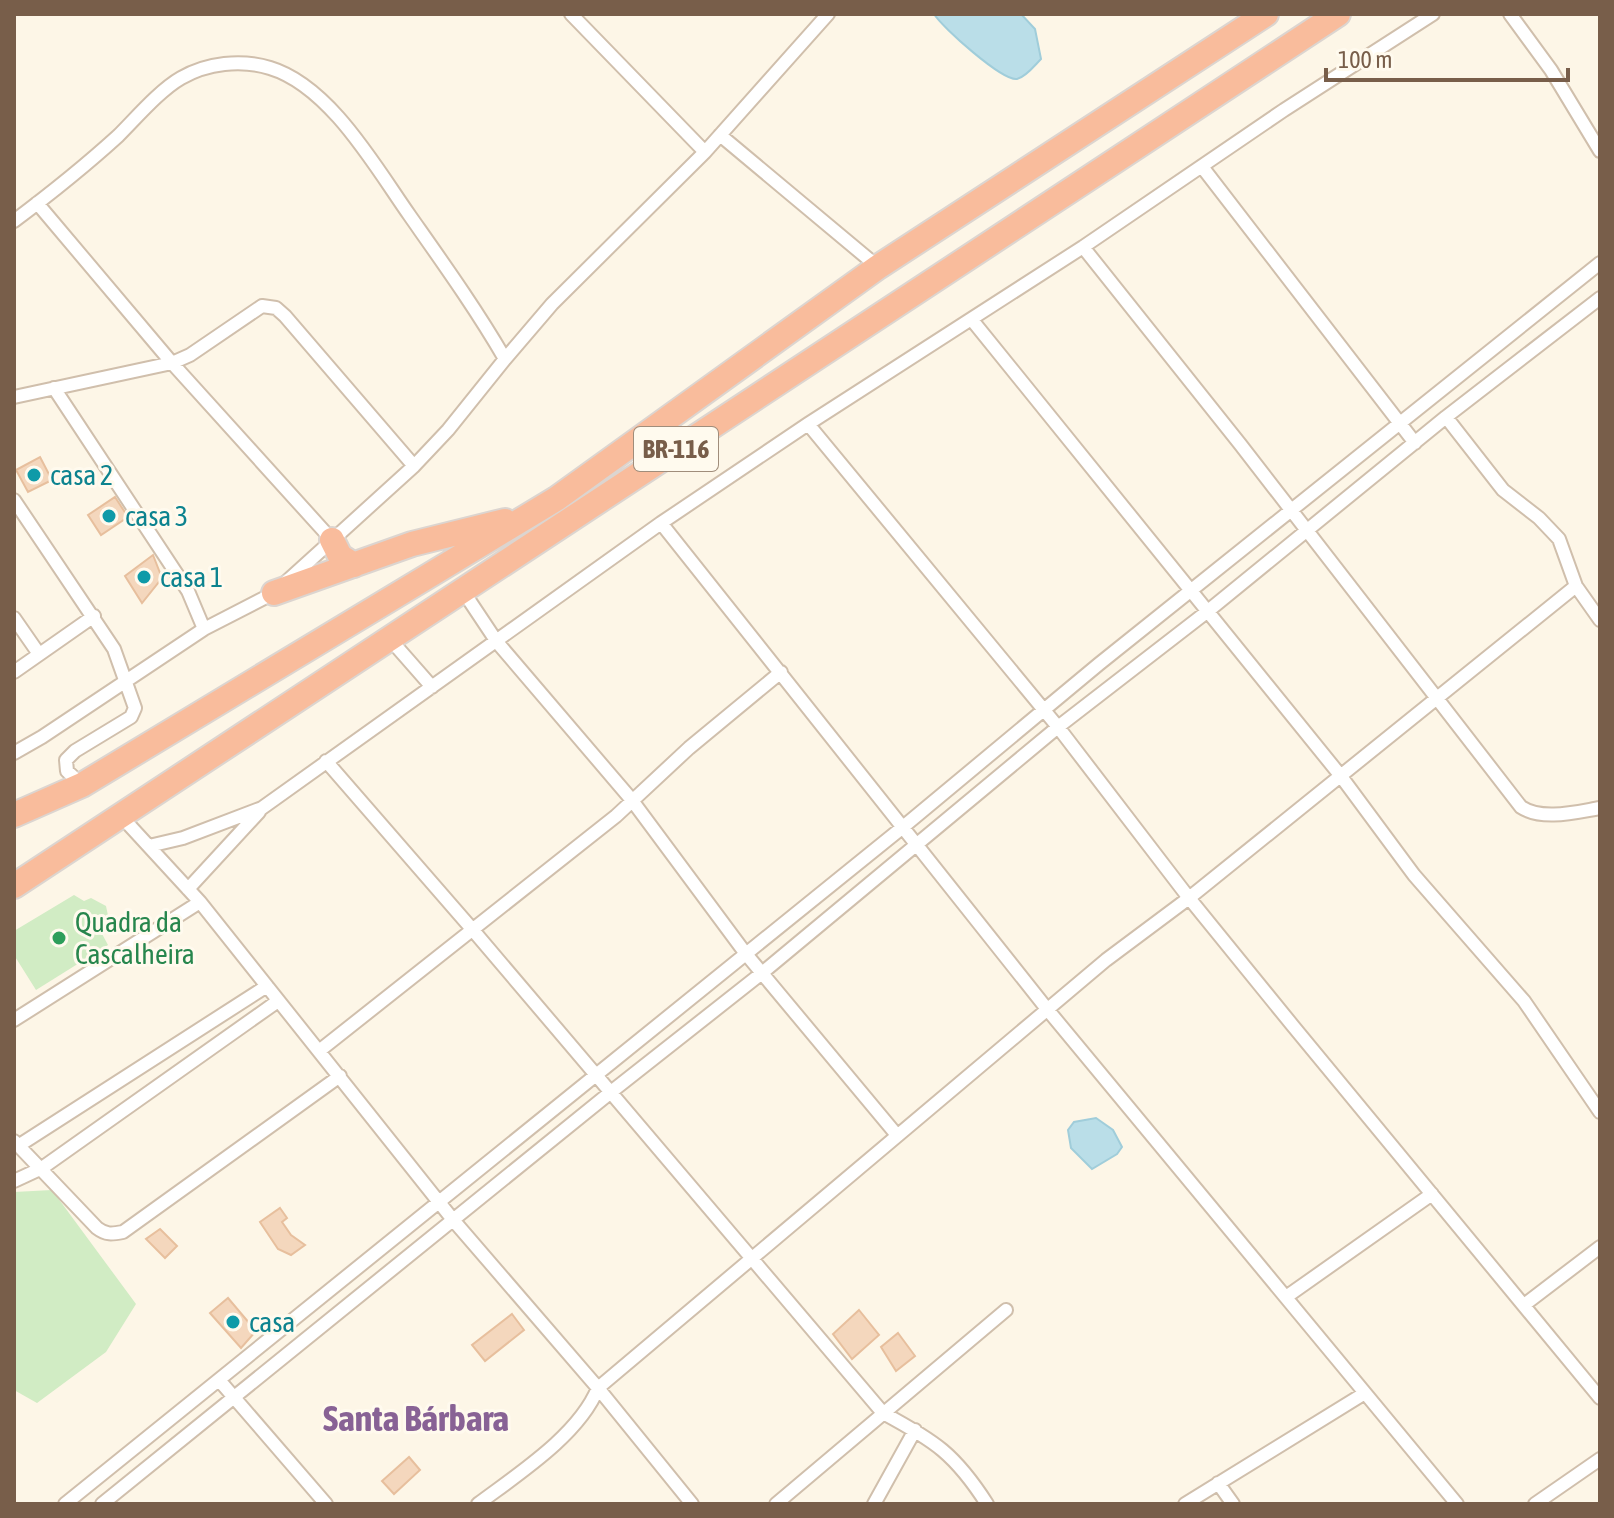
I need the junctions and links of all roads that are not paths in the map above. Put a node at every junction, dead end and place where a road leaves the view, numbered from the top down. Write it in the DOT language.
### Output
graph roads {
  1 [pos="571,14"];
  2 [pos="828,14"];
  3 [pos="1266,14"];
  4 [pos="1338,14"];
  5 [pos="1433,14"];
  6 [pos="1510,14"];
  7 [pos="720,135"];
  8 [pos="1600,151"];
  9 [pos="705,152"];
  10 [pos="1203,168"];
  11 [pos="37,203"];
  12 [pos="14,221"];
  13 [pos="1083,247"];
  14 [pos="1600,263"];
  15 [pos="878,267"];
  16 [pos="1600,298"];
  17 [pos="1539,312"];
  18 [pos="972,320"];
  19 [pos="1555,332"];
  20 [pos="505,359"];
  21 [pos="172,363"];
  22 [pos="54,388"];
  23 [pos="14,397"];
  24 [pos="1446,417"];
  25 [pos="808,424"];
  26 [pos="1401,424"];
  27 [pos="1415,443"];
  28 [pos="414,466"];
  29 [pos="14,500"];
  30 [pos="1292,510"];
  31 [pos="530,515"];
  32 [pos="661,523"];
  33 [pos="1307,531"];
  34 [pos="332,540"];
  35 [pos="354,565"];
  36 [pos="1576,586"];
  37 [pos="1191,590"];
  38 [pos="463,591"];
  39 [pos="274,593"];
  40 [pos="1208,611"];
  41 [pos="94,616"];
  42 [pos="14,618"];
  43 [pos="1600,620"];
  44 [pos="204,629"];
  45 [pos="389,638"];
  46 [pos="497,642"];
  47 [pos="39,654"];
  48 [pos="14,672"];
  49 [pos="781,672"];
  50 [pos="126,682"];
  51 [pos="432,687"];
  52 [pos="1438,698"];
  53 [pos="1044,709"];
  54 [pos="1058,727"];
  55 [pos="14,753"];
  56 [pos="326,761"];
  57 [pos="1340,775"];
  58 [pos="82,785"];
  59 [pos="631,799"];
  60 [pos="262,808"];
  61 [pos="1600,808"];
  62 [pos="14,815"];
  63 [pos="120,815"];
  64 [pos="903,827"];
  65 [pos="149,846"];
  66 [pos="917,846"];
  67 [pos="14,886"];
  68 [pos="188,889"];
  69 [pos="1189,898"];
  70 [pos="200,902"];
  71 [pos="472,929"];
  72 [pos="746,954"];
  73 [pos="762,973"];
  74 [pos="267,986"];
  75 [pos="278,1001"];
  76 [pos="1047,1009"];
  77 [pos="14,1020"];
  78 [pos="319,1051"];
  79 [pos="596,1075"];
  80 [pos="340,1076"];
  81 [pos="611,1092"];
  82 [pos="1600,1112"];
  83 [pos="896,1134"];
  84 [pos="16,1143"];
  85 [pos="42,1168"];
  86 [pos="14,1181"];
  87 [pos="1432,1194"];
  88 [pos="438,1201"];
  89 [pos="454,1221"];
  90 [pos="1600,1247"];
  91 [pos="752,1258"];
  92 [pos="326,1293"];
  93 [pos="1286,1297"];
  94 [pos="1524,1305"];
  95 [pos="343,1310"];
  96 [pos="1006,1310"];
  97 [pos="219,1380"];
  98 [pos="598,1388"];
  99 [pos="1365,1393"];
  100 [pos="234,1397"];
  101 [pos="1600,1398"];
  102 [pos="883,1413"];
  103 [pos="915,1430"];
  104 [pos="1600,1459"];
  105 [pos="1218,1483"];
  106 [pos="65,1504"];
  107 [pos="102,1504"];
  108 [pos="326,1504"];
  109 [pos="478,1504"];
  110 [pos="692,1504"];
  111 [pos="776,1504"];
  112 [pos="874,1504"];
  113 [pos="987,1504"];
  114 [pos="1185,1504"];
  115 [pos="1233,1504"];
  116 [pos="1457,1504"];
  117 [pos="1535,1504"];
  1 -- 9 [label="street"];
  2 -- 7 [label="street"];
  3 -- 15 [label="highway"];
  4 -- 38 [label="highway, BR-116"];
  5 -- 10 [label="street"];
  6 -- 8 [label="street"];
  7 -- 9 [label="street"];
  7 -- 15 [label="street"];
  9 -- 20 [label="street"];
  10 -- 13 [label="street"];
  10 -- 26 [label="street"];
  11 -- 12 [label="street"];
  11 -- 20 [label="street"];
  11 -- 21 [label="street"];
  13 -- 18 [label="street"];
  13 -- 30 [label="street"];
  14 -- 17 [label="street"];
  15 -- 31 [label="highway"];
  16 -- 19 [label="street"];
  17 -- 19 [label="street"];
  17 -- 26 [label="street"];
  18 -- 25 [label="street"];
  18 -- 37 [label="street"];
  19 -- 24 [label="street"];
  20 -- 28 [label="street"];
  21 -- 22 [label="street"];
  21 -- 28 [label="street"];
  21 -- 34 [label="street"];
  22 -- 23 [label="street"];
  22 -- 44 [label="street"];
  24 -- 27 [label="street"];
  24 -- 36 [label="street"];
  25 -- 32 [label="street"];
  25 -- 53 [label="street"];
  26 -- 27 [label="street"];
  26 -- 30 [label="street"];
  27 -- 33 [label="street"];
  28 -- 34 [label="street"];
  29 -- 41 [label="street"];
  30 -- 33 [label="street"];
  30 -- 37 [label="street"];
  31 -- 35 [label="highway"];
  31 -- 58 [label="highway"];
  32 -- 46 [label="street"];
  32 -- 49 [label="street"];
  33 -- 40 [label="street"];
  33 -- 52 [label="street"];
  34 -- 35 [label="highway"];
  34 -- 39 [label="street"];
  35 -- 39 [label="highway"];
  36 -- 43 [label="street"];
  36 -- 52 [label="street"];
  37 -- 40 [label="street"];
  37 -- 53 [label="street"];
  38 -- 45 [label="highway, BR-116"];
  38 -- 46 [label="street"];
  39 -- 44 [label="street"];
  40 -- 54 [label="street"];
  40 -- 57 [label="street"];
  41 -- 47 [label="street"];
  41 -- 50 [label="street"];
  42 -- 47 [label="street"];
  44 -- 50 [label="street"];
  45 -- 51 [label="street"];
  45 -- 63 [label="highway, BR-116"];
  46 -- 51 [label="street"];
  46 -- 59 [label="street"];
  47 -- 48 [label="street"];
  49 -- 59 [label="street"];
  49 -- 64 [label="street"];
  50 -- 55 [label="street"];
  50 -- 58 [label="street"];
  51 -- 56 [label="street"];
  52 -- 57 [label="street"];
  52 -- 61 [label="street"];
  53 -- 54 [label="street"];
  53 -- 64 [label="street"];
  54 -- 66 [label="street"];
  54 -- 69 [label="street"];
  56 -- 60 [label="street"];
  56 -- 71 [label="street"];
  57 -- 69 [label="street"];
  57 -- 82 [label="street"];
  58 -- 62 [label="highway"];
  59 -- 71 [label="street"];
  59 -- 72 [label="street"];
  60 -- 65 [label="street"];
  60 -- 68 [label="street"];
  63 -- 65 [label="street"];
  63 -- 67 [label="highway, BR-116"];
  64 -- 66 [label="street"];
  64 -- 72 [label="street"];
  65 -- 68 [label="street"];
  66 -- 73 [label="street"];
  66 -- 76 [label="street"];
  68 -- 70 [label="street"];
  69 -- 76 [label="street"];
  69 -- 87 [label="street"];
  70 -- 74 [label="street"];
  70 -- 77 [label="street"];
  71 -- 78 [label="street"];
  71 -- 79 [label="street"];
  72 -- 73 [label="street"];
  72 -- 79 [label="street"];
  73 -- 81 [label="street"];
  73 -- 83 [label="street"];
  74 -- 75 [label="street"];
  74 -- 84 [label="street"];
  75 -- 78 [label="street"];
  75 -- 85 [label="street"];
  76 -- 83 [label="street"];
  76 -- 93 [label="street"];
  78 -- 80 [label="street"];
  79 -- 81 [label="street"];
  79 -- 88 [label="street"];
  80 -- 85 [label="street"];
  80 -- 88 [label="street"];
  81 -- 89 [label="street"];
  81 -- 91 [label="street"];
  83 -- 91 [label="street"];
  84 -- 85 [label="street"];
  85 -- 86 [label="street"];
  87 -- 93 [label="street"];
  87 -- 94 [label="street"];
  88 -- 89 [label="street"];
  88 -- 92 [label="street"];
  89 -- 95 [label="street"];
  89 -- 98 [label="street"];
  90 -- 94 [label="street"];
  91 -- 98 [label="street"];
  91 -- 102 [label="street"];
  92 -- 95 [label="street"];
  92 -- 97 [label="street"];
  93 -- 99 [label="street"];
  94 -- 101 [label="street"];
  95 -- 100 [label="street"];
  96 -- 102 [label="street"];
  97 -- 100 [label="street"];
  97 -- 106 [label="street"];
  98 -- 109 [label="street"];
  98 -- 110 [label="street"];
  99 -- 105 [label="street"];
  99 -- 116 [label="street"];
  100 -- 107 [label="street"];
  100 -- 108 [label="street"];
  102 -- 103 [label="street"];
  102 -- 111 [label="street"];
  103 -- 112 [label="street"];
  103 -- 113 [label="street"];
  104 -- 117 [label="street"];
  105 -- 114 [label="street"];
  105 -- 115 [label="street"];
}
